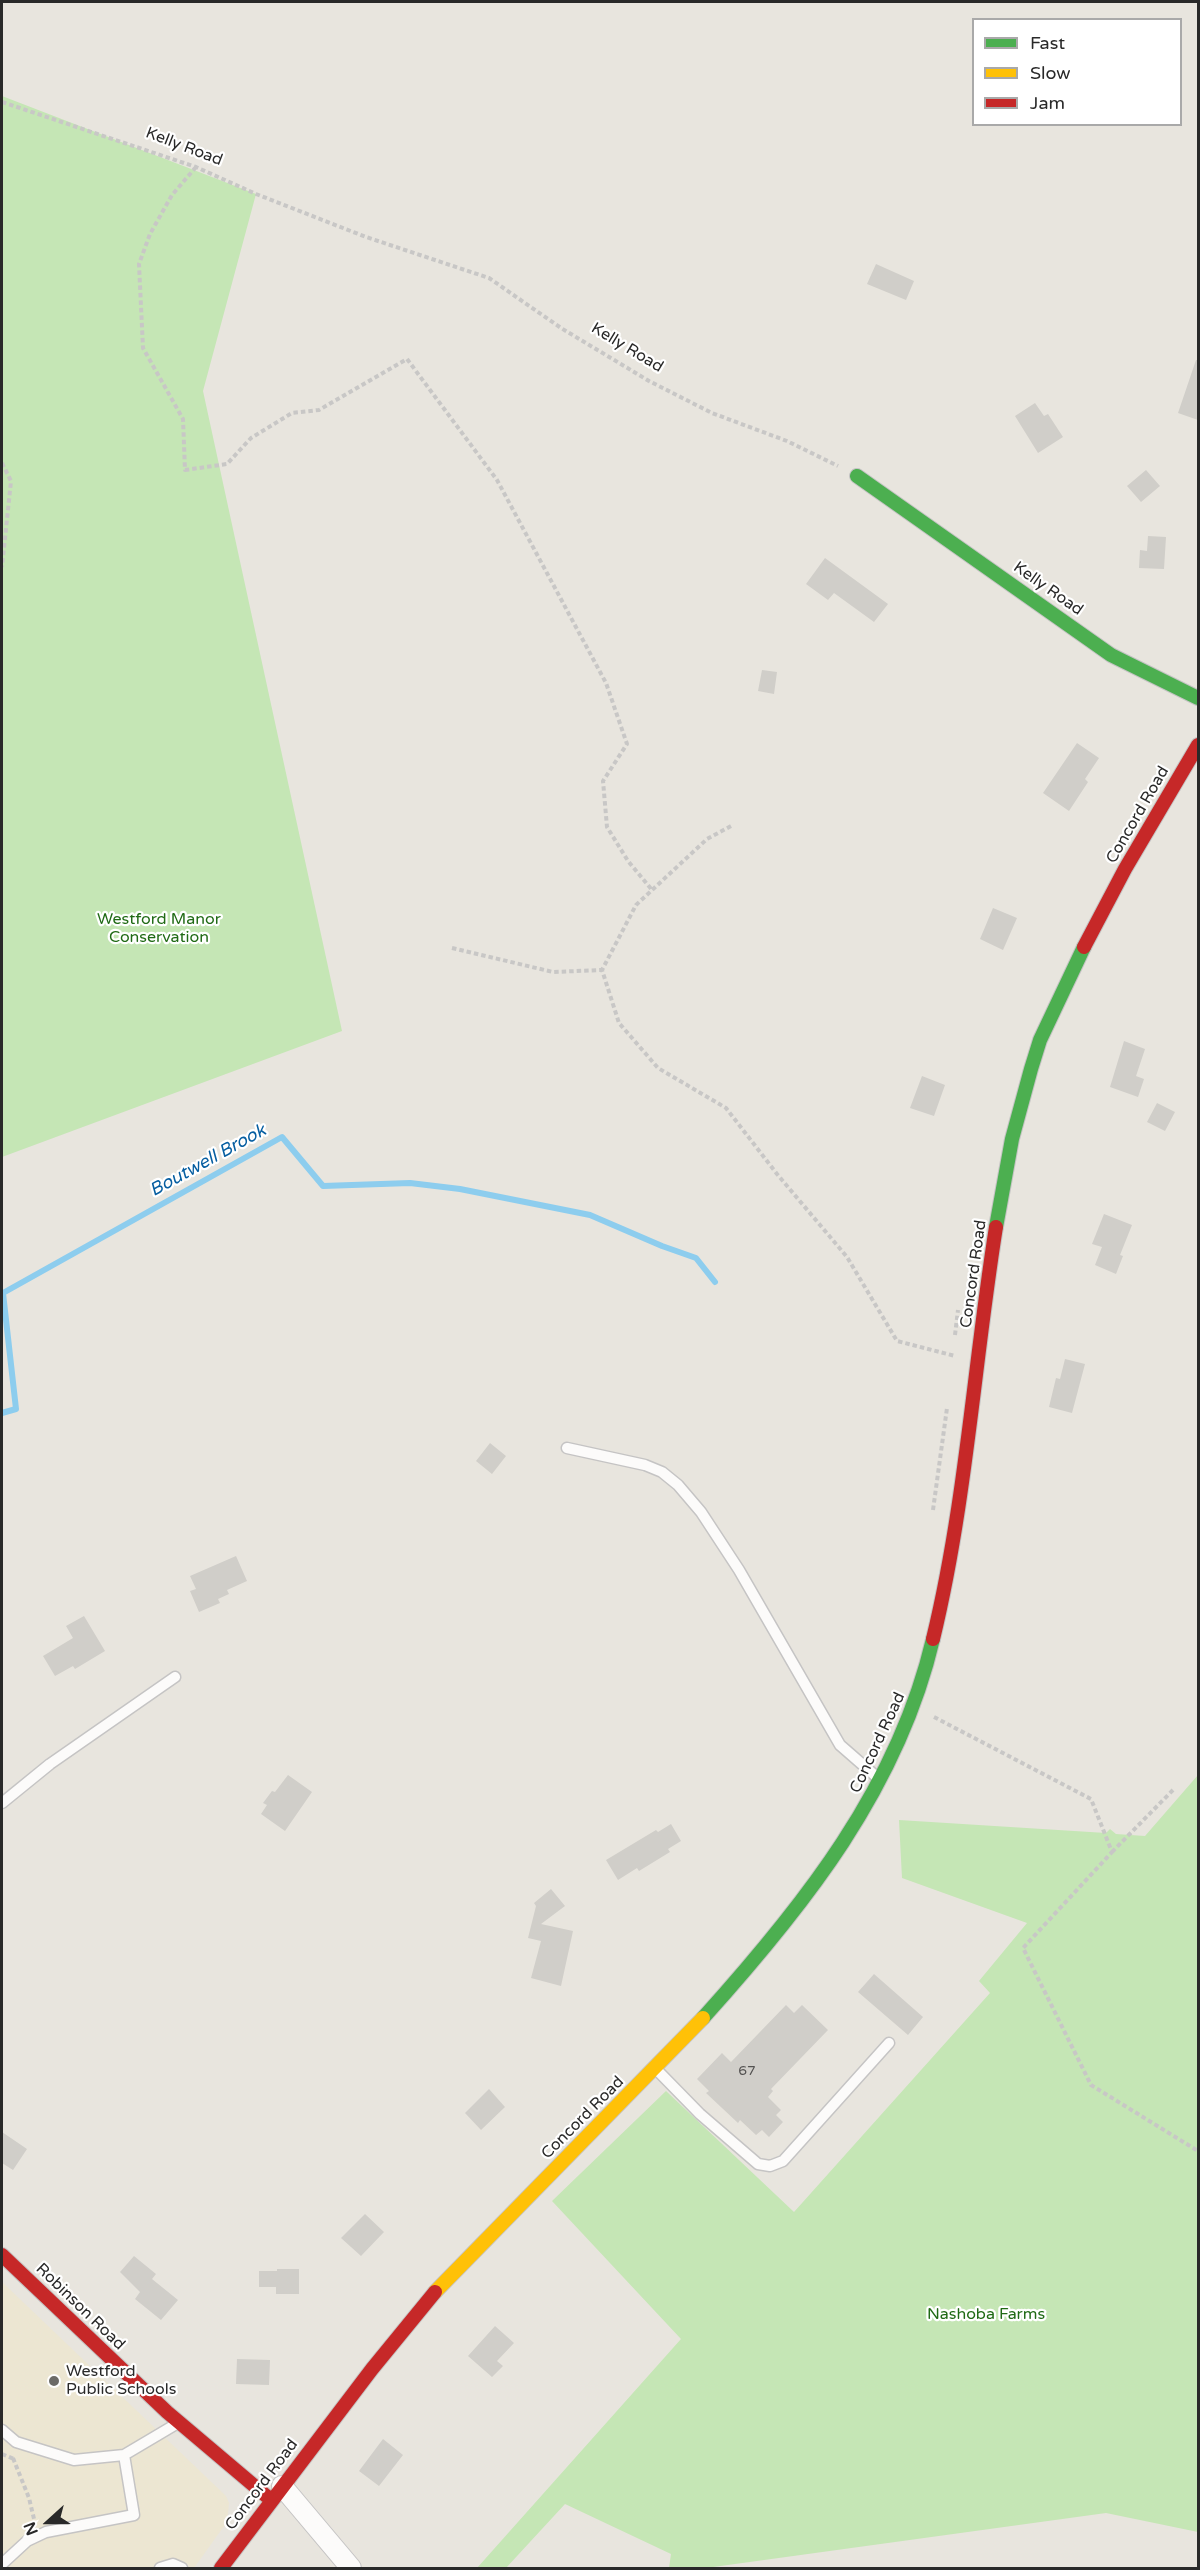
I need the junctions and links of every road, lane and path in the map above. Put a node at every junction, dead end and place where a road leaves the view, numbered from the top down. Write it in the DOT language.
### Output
graph roads {
  1 [pos="2,102"];
  2 [pos="196,166"];
  3 [pos="2,463"];
  4 [pos="857,476"];
  5 [pos="2,567"];
  6 [pos="1198,698"];
  7 [pos="1198,745"];
  8 [pos="731,826"];
  9 [pos="652,890"];
  10 [pos="452,948"];
  11 [pos="602,970"];
  12 [pos="959,1304"];
  13 [pos="955,1356"];
  14 [pos="954,1365"];
  15 [pos="949,1398"];
  16 [pos="567,1448"];
  17 [pos="932,1514"];
  18 [pos="175,1677"];
  19 [pos="915,1708"];
  20 [pos="882,1781"];
  21 [pos="1173,1790"];
  22 [pos="2,1803"];
  23 [pos="1112,1852"];
  24 [pos="889,2043"];
  25 [pos="655,2068"];
  26 [pos="1198,2151"];
  27 [pos="2,2255"];
  28 [pos="177,2423"];
  29 [pos="2,2430"];
  30 [pos="124,2455"];
  31 [pos="13,2458"];
  32 [pos="277,2493"];
  33 [pos="39,2536"];
  34 [pos="2,2564"];
  35 [pos="160,2568"];
  36 [pos="182,2568"];
  37 [pos="221,2568"];
  38 [pos="351,2568"];
  1 -- 2 [label="path, Kelly Road"];
  2 -- 4 [label="path, Kelly Road"];
  2 -- 9 [label="path"];
  3 -- 5 [label="path"];
  4 -- 6 [label="main road, Kelly Road"];
  7 -- 19 [label="main road, Concord Road"];
  8 -- 9 [label="path"];
  9 -- 11 [label="path"];
  10 -- 11 [label="path"];
  11 -- 13 [label="path"];
  12 -- 13 [label="path"];
  13 -- 14 [label="path"];
  15 -- 17 [label="path"];
  16 -- 20 [label="lane"];
  18 -- 22 [label="lane"];
  19 -- 20 [label="main road, Concord Road"];
  19 -- 23 [label="path"];
  20 -- 25 [label="main road, Concord Road"];
  21 -- 23 [label="path"];
  23 -- 26 [label="path"];
  24 -- 25 [label="lane"];
  25 -- 32 [label="main road, Concord Road"];
  27 -- 28 [label="main road, Robinson Road"];
  28 -- 30 [label="lane"];
  28 -- 32 [label="main road, Robinson Road"];
  29 -- 30 [label="lane"];
  30 -- 33 [label="lane"];
  31 -- 33 [label="path"];
  32 -- 37 [label="main road, Concord Road"];
  32 -- 38 [label="street"];
  33 -- 34 [label="lane"];
  35 -- 36 [label="lane"];
}
